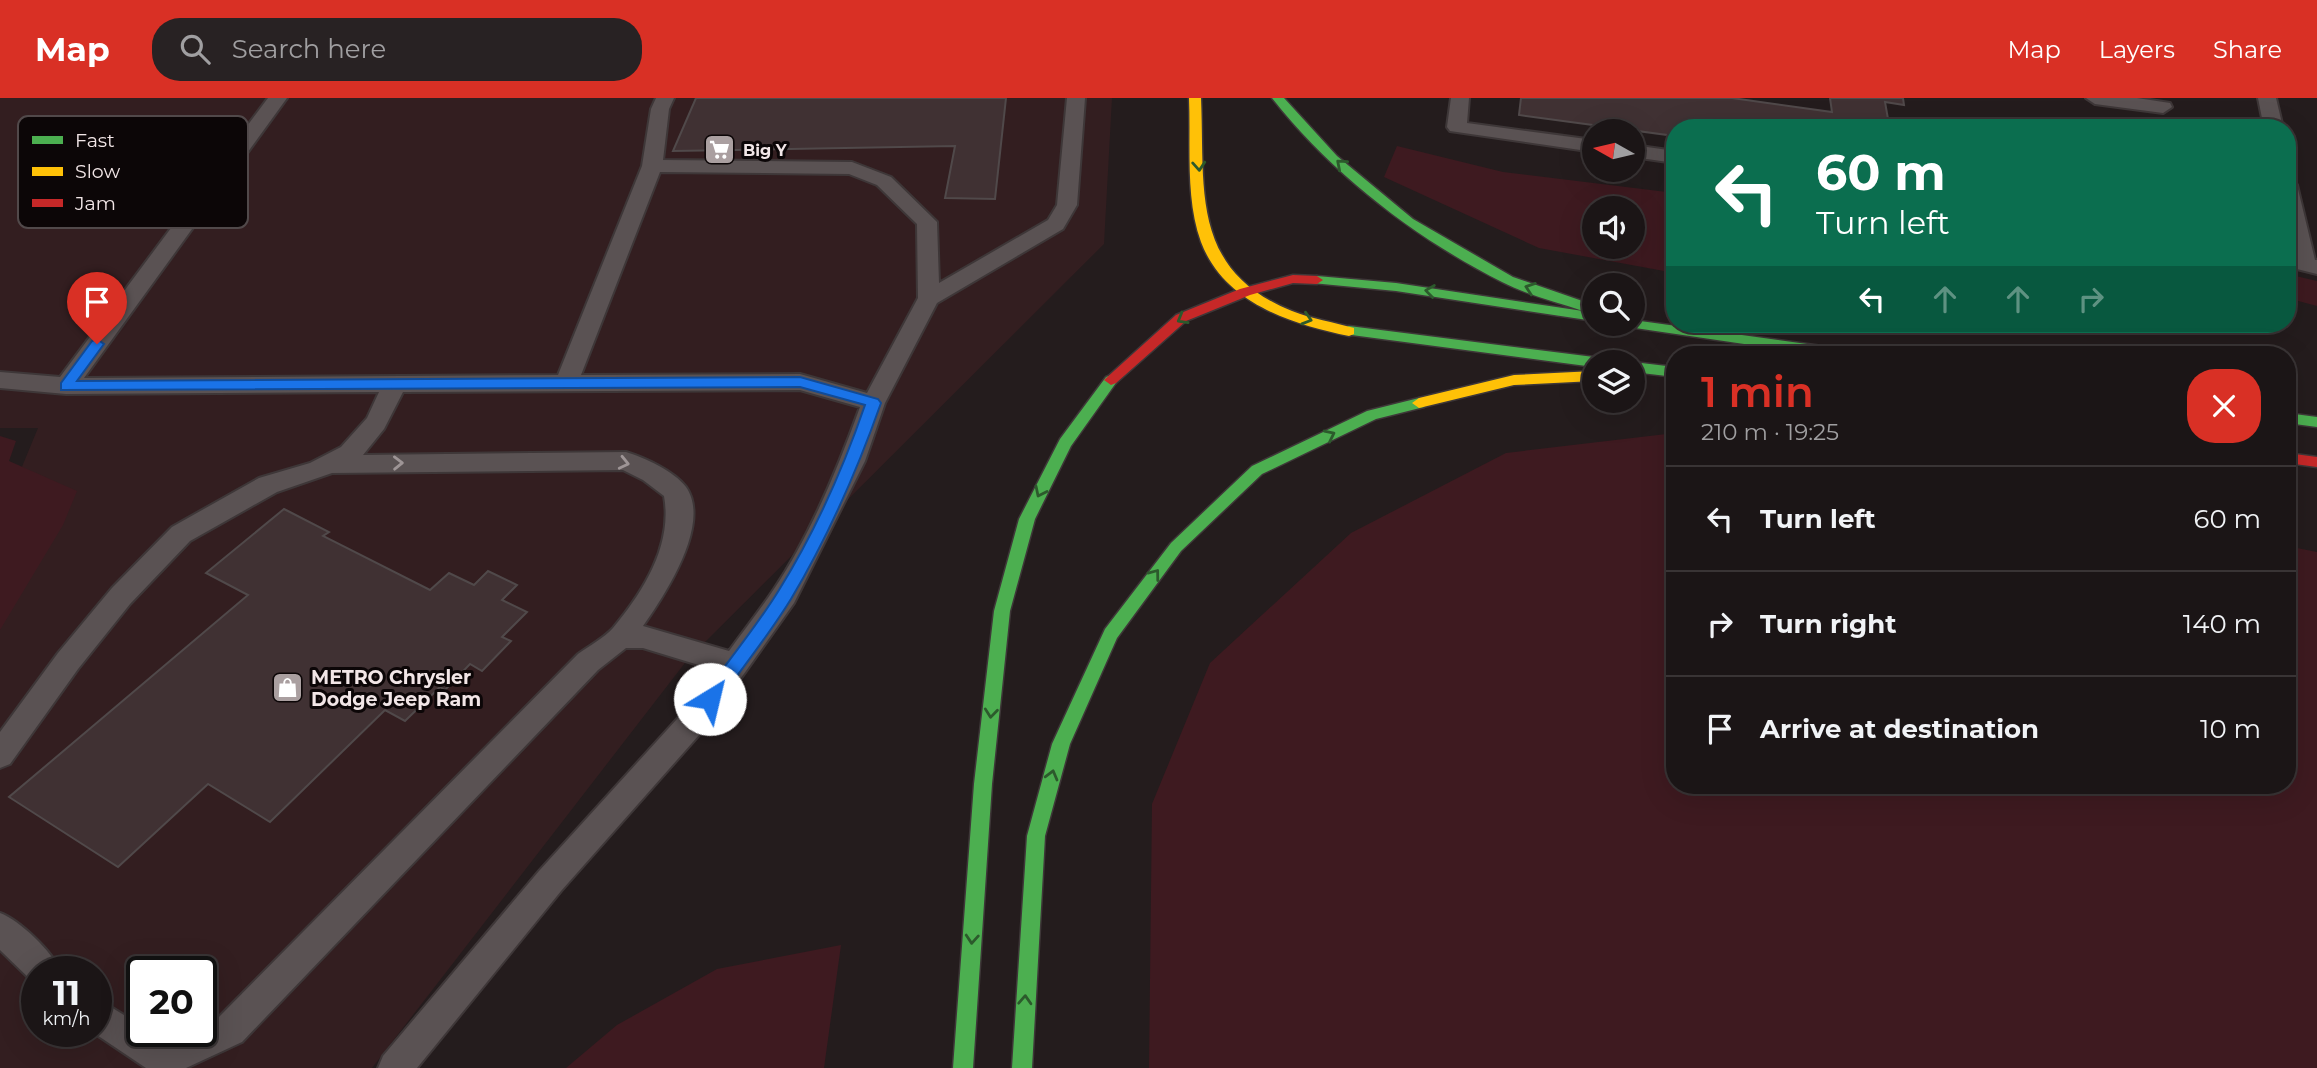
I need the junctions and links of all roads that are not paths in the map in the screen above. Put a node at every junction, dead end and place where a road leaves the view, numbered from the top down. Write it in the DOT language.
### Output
graph roads {
  1 [pos="278,98"];
  2 [pos="665,98"];
  3 [pos="1076,98"];
  4 [pos="1195,98"];
  5 [pos="1278,98"];
  6 [pos="1460,98"];
  7 [pos="2095,98"];
  8 [pos="2267,98"];
  9 [pos="2162,103"];
  10 [pos="2272,119"];
  11 [pos="248,139"];
  12 [pos="1582,144"];
  13 [pos="1645,153"];
  14 [pos="1666,156"];
  15 [pos="652,166"];
  16 [pos="2296,224"];
  17 [pos="182,228"];
  18 [pos="2317,267"];
  19 [pos="1245,292"];
  20 [pos="929,298"];
  21 [pos="1582,306"];
  22 [pos="1582,315"];
  23 [pos="1645,326"];
  24 [pos="1666,329"];
  25 [pos="1696,333"];
  26 [pos="1788,346"];
  27 [pos="1582,361"];
  28 [pos="1645,369"];
  29 [pos="1666,372"];
  30 [pos="1666,373"];
  31 [pos="1645,374"];
  32 [pos="1582,377"];
  33 [pos="0,380"];
  34 [pos="566,383"];
  35 [pos="395,384"];
  36 [pos="66,386"];
  37 [pos="873,403"];
  38 [pos="2296,419"];
  39 [pos="2317,422"];
  40 [pos="2296,459"];
  41 [pos="2317,462"];
  42 [pos="329,464"];
  43 [pos="621,637"];
  44 [pos="735,664"];
  45 [pos="0,755"];
  46 [pos="0,928"];
  47 [pos="29,956"];
  48 [pos="112,1025"];
  49 [pos="170,1062"];
  50 [pos="396,1068"];
  51 [pos="963,1068"];
  52 [pos="1022,1068"];
  1 -- 11 [label="lane"];
  2 -- 15 [label="lane"];
  3 -- 20 [label="lane"];
  4 -- 19 [label="main road, one-way"];
  21 -- 5 [label="main road, one-way"];
  6 -- 12 [label="lane"];
  7 -- 9 [label="lane"];
  8 -- 10 [label="lane"];
  13 -- 14 [label="lane"];
  15 -- 20 [label="lane"];
  15 -- 34 [label="lane"];
  16 -- 18 [label="lane"];
  17 -- 36 [label="lane"];
  22 -- 19 [label="main road, one-way"];
  19 -- 27 [label="main road, one-way"];
  19 -- 51 [label="main road, one-way"];
  20 -- 37 [label="lane"];
  23 -- 24 [label="main road"];
  25 -- 26 [label="main road"];
  28 -- 29 [label="main road"];
  30 -- 31 [label="main road"];
  52 -- 32 [label="main road, one-way"];
  33 -- 36 [label="lane"];
  34 -- 35 [label="lane"];
  34 -- 37 [label="lane"];
  35 -- 36 [label="lane"];
  35 -- 42 [label="lane"];
  37 -- 44 [label="lane"];
  38 -- 39 [label="main road"];
  40 -- 41 [label="main road"];
  42 -- 43 [label="lane, one-way"];
  42 -- 45 [label="lane"];
  43 -- 44 [label="lane"];
  43 -- 49 [label="lane"];
  44 -- 50 [label="lane"];
  46 -- 47 [label="lane"];
  48 -- 49 [label="lane"];
}
